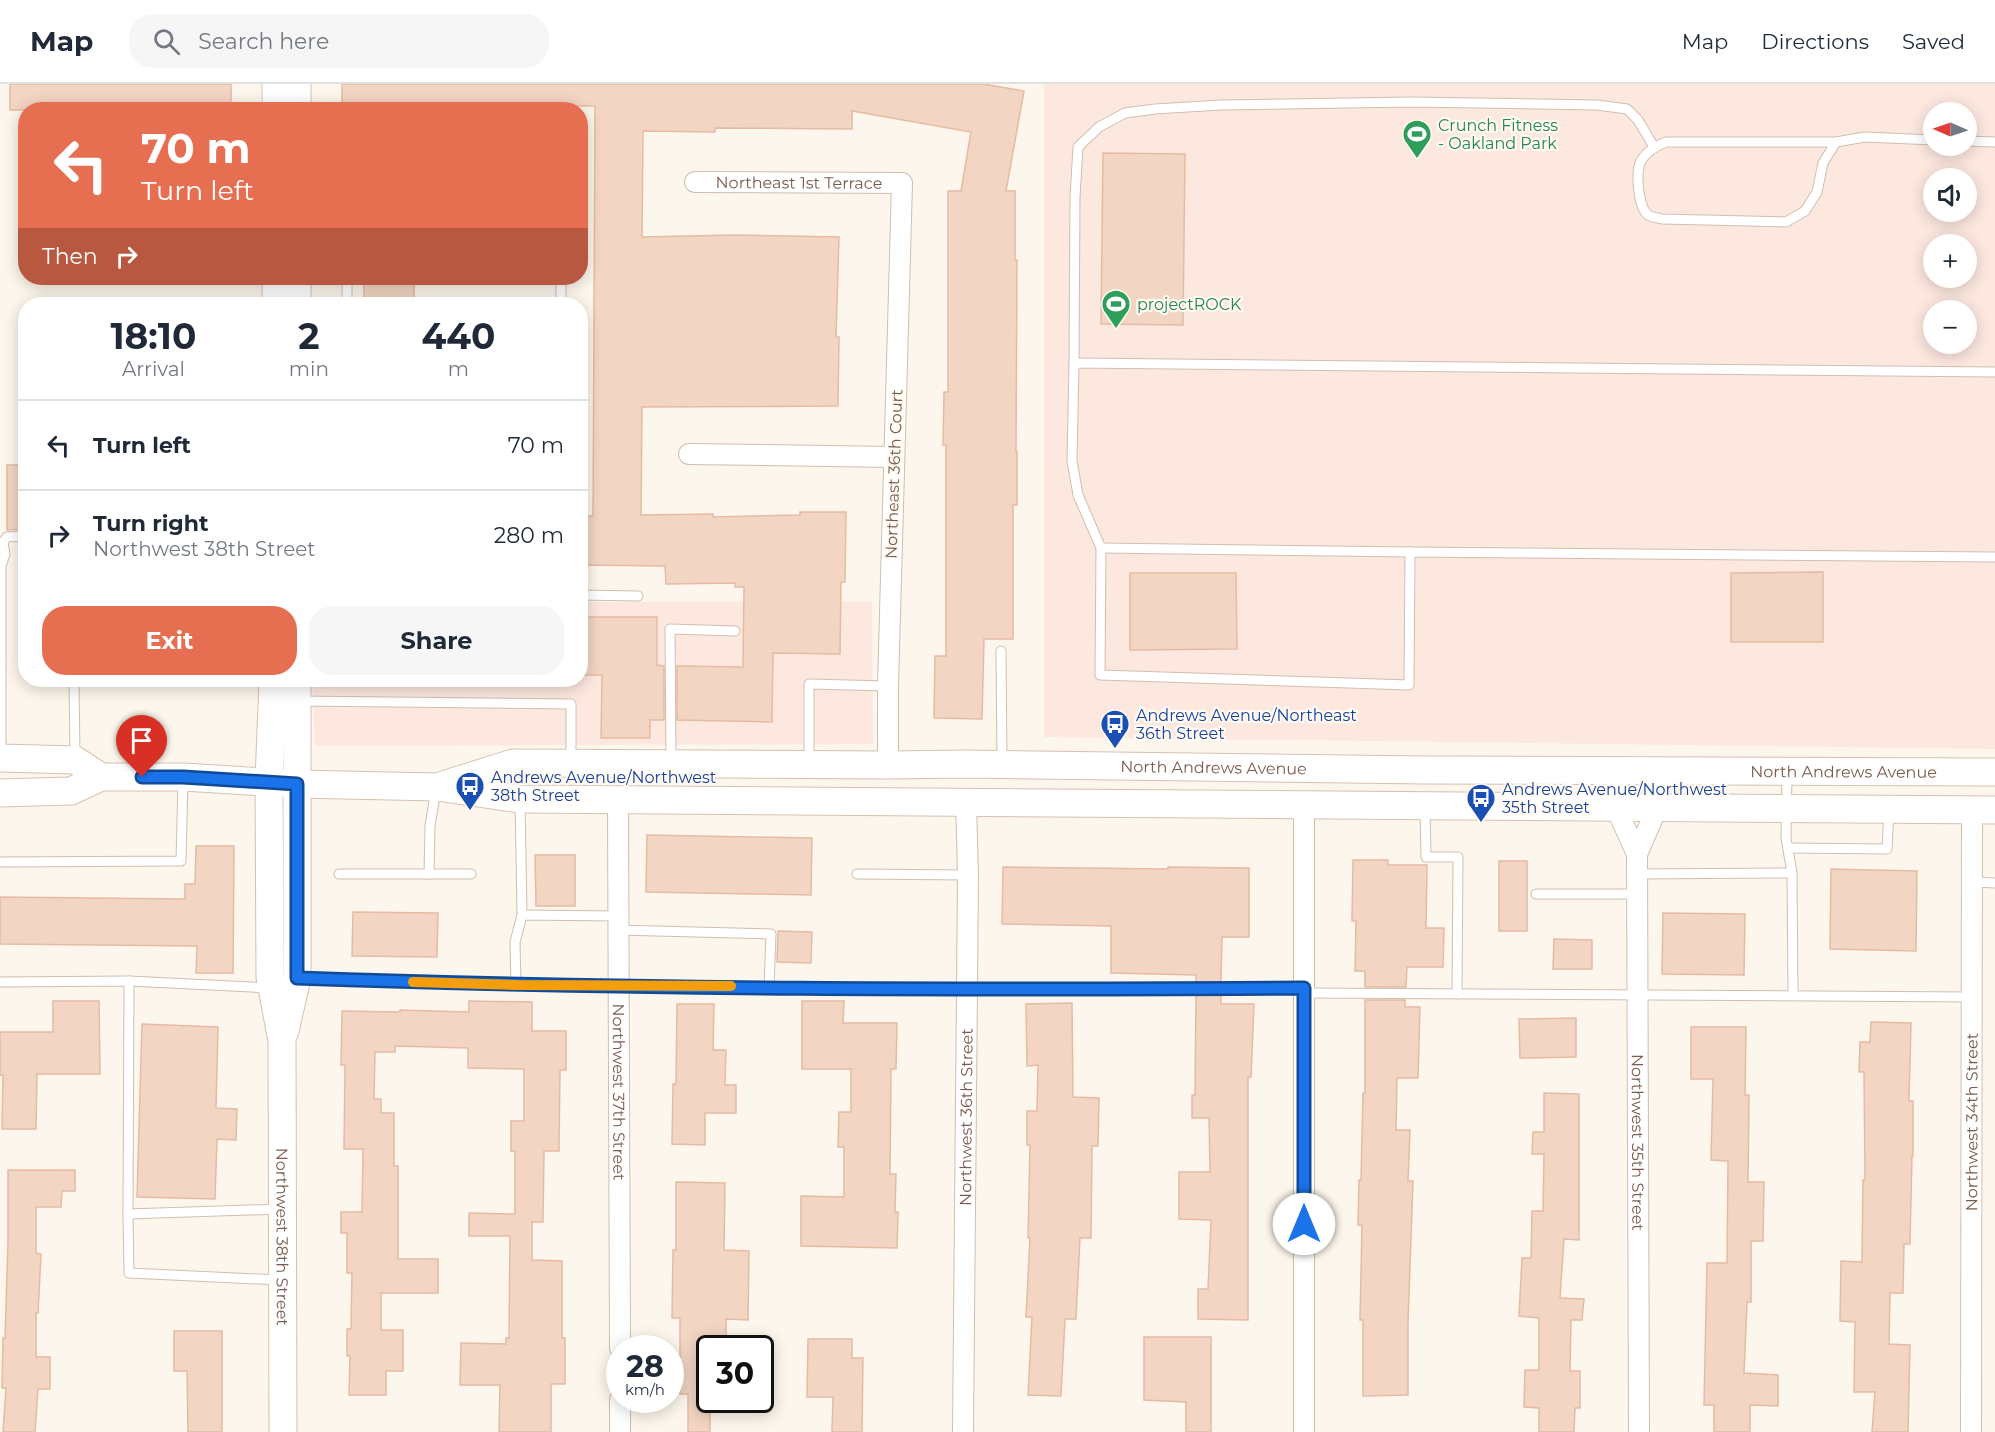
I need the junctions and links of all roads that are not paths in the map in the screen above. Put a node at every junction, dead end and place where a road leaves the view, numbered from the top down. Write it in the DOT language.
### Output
graph roads {
  1 [pos="276,84"];
  2 [pos="297,84"];
  3 [pos="276,102"];
  4 [pos="297,102"];
  5 [pos="1923,140"];
  6 [pos="1977,141"];
  7 [pos="1836,142"];
  8 [pos="1995,142"];
  9 [pos="1654,147"];
  10 [pos="695,182"];
  11 [pos="902,183"];
  12 [pos="1074,363"];
  13 [pos="1995,372"];
  14 [pos="689,454"];
  15 [pos="894,457"];
  16 [pos="18,536"];
  17 [pos="1101,548"];
  18 [pos="1410,552"];
  19 [pos="1995,556"];
  20 [pos="588,595"];
  21 [pos="638,596"];
  22 [pos="735,631"];
  23 [pos="1001,651"];
  24 [pos="888,686"];
  25 [pos="74,687"];
  26 [pos="273,687"];
  27 [pos="297,690"];
  28 [pos="0,758"];
  29 [pos="75,760"];
  30 [pos="571,763"];
  31 [pos="671,763"];
  32 [pos="809,765"];
  33 [pos="888,765"];
  34 [pos="1002,765"];
  35 [pos="1615,771"];
  36 [pos="1657,771"];
  37 [pos="1787,771"];
  38 [pos="1995,772"];
  39 [pos="101,777"];
  40 [pos="183,777"];
  41 [pos="268,781"];
  42 [pos="297,784"];
  43 [pos="436,787"];
  44 [pos="0,793"];
  45 [pos="520,799"];
  46 [pos="618,801"];
  47 [pos="838,802"];
  48 [pos="966,803"];
  49 [pos="1304,806"];
  50 [pos="1425,806"];
  51 [pos="1616,808"];
  52 [pos="1657,808"];
  53 [pos="1787,808"];
  54 [pos="1889,810"];
  55 [pos="1983,810"];
  56 [pos="1788,848"];
  57 [pos="1637,854"];
  58 [pos="0,862"];
  59 [pos="1792,873"];
  60 [pos="339,874"];
  61 [pos="429,874"];
  62 [pos="471,874"];
  63 [pos="857,874"];
  64 [pos="1638,874"];
  65 [pos="968,875"];
  66 [pos="1972,882"];
  67 [pos="1995,883"];
  68 [pos="1536,894"];
  69 [pos="1638,894"];
  70 [pos="522,915"];
  71 [pos="617,923"];
  72 [pos="297,978"];
  73 [pos="129,981"];
  74 [pos="0,982"];
  75 [pos="516,985"];
  76 [pos="618,985"];
  77 [pos="769,987"];
  78 [pos="272,988"];
  79 [pos="967,990"];
  80 [pos="1304,990"];
  81 [pos="1457,994"];
  82 [pos="1638,994"];
  83 [pos="1792,995"];
  84 [pos="1972,997"];
  85 [pos="282,1041"];
  86 [pos="283,1209"];
  87 [pos="128,1214"];
  88 [pos="283,1280"];
  89 [pos="620,1335"];
  90 [pos="620,1413"];
  91 [pos="283,1432"];
  92 [pos="620,1432"];
  93 [pos="963,1432"];
  94 [pos="1304,1432"];
  95 [pos="1639,1432"];
  96 [pos="1971,1432"];
  1 -- 3 [label="main road"];
  2 -- 4 [label="main road"];
  5 -- 7 [label="lane"];
  6 -- 8 [label="lane"];
  7 -- 9 [label="lane"];
  7 -- 9 [label="lane"];
  9 -- 12 [label="lane"];
  10 -- 11 [label="street, Northeast 1st Terrace"];
  11 -- 15 [label="street, Northeast 36th Court"];
  12 -- 13 [label="lane"];
  12 -- 17 [label="lane"];
  14 -- 15 [label="street"];
  15 -- 24 [label="street, Northeast 36th Court"];
  16 -- 28 [label="lane"];
  17 -- 18 [label="lane"];
  17 -- 18 [label="lane"];
  18 -- 19 [label="lane"];
  20 -- 21 [label="lane"];
  22 -- 31 [label="lane"];
  23 -- 34 [label="lane"];
  24 -- 32 [label="lane"];
  24 -- 33 [label="street, Northeast 36th Court"];
  25 -- 29 [label="lane"];
  26 -- 41 [label="main road, Northwest 38th Street"];
  27 -- 30 [label="lane"];
  27 -- 42 [label="main road, Northwest 38th Street"];
  28 -- 29 [label="main road"];
  29 -- 39 [label="main road"];
  30 -- 31 [label="main road, North Andrews Avenue"];
  30 -- 43 [label="main road, North Andrews Avenue"];
  31 -- 32 [label="main road, North Andrews Avenue"];
  32 -- 33 [label="main road, North Andrews Avenue"];
  33 -- 34 [label="main road, North Andrews Avenue"];
  33 -- 47 [label="main road"];
  34 -- 35 [label="main road, North Andrews Avenue"];
  34 -- 48 [label="main road"];
  35 -- 36 [label="main road, North Andrews Avenue"];
  35 -- 51 [label="street, Northwest 35th Street"];
  36 -- 37 [label="main road, North Andrews Avenue"];
  36 -- 52 [label="street, Northwest 35th Street"];
  37 -- 38 [label="main road, North Andrews Avenue"];
  37 -- 53 [label="lane"];
  39 -- 40 [label="main road, North Andrews Avenue"];
  39 -- 44 [label="main road, North Andrews Avenue"];
  40 -- 41 [label="main road, North Andrews Avenue"];
  40 -- 58 [label="lane"];
  41 -- 42 [label="main road, North Andrews Avenue"];
  41 -- 78 [label="main road, Northwest 38th Street"];
  42 -- 43 [label="main road, North Andrews Avenue"];
  42 -- 72 [label="main road, Northwest 38th Street"];
  43 -- 45 [label="main road, North Andrews Avenue"];
  43 -- 61 [label="lane"];
  45 -- 46 [label="main road, North Andrews Avenue"];
  45 -- 70 [label="lane"];
  46 -- 47 [label="main road, North Andrews Avenue"];
  46 -- 71 [label="street, Northwest 37th Street"];
  47 -- 48 [label="main road, North Andrews Avenue"];
  48 -- 49 [label="main road, North Andrews Avenue"];
  48 -- 65 [label="street, Northwest 36th Street"];
  49 -- 50 [label="main road, North Andrews Avenue"];
  49 -- 80 [label="street"];
  50 -- 51 [label="main road, North Andrews Avenue"];
  50 -- 81 [label="lane"];
  51 -- 52 [label="main road, North Andrews Avenue"];
  51 -- 57 [label="street, Northwest 35th Street"];
  52 -- 53 [label="main road, North Andrews Avenue"];
  52 -- 57 [label="street, Northwest 35th Street"];
  53 -- 54 [label="main road, North Andrews Avenue"];
  53 -- 56 [label="lane"];
  54 -- 55 [label="main road, North Andrews Avenue"];
  54 -- 56 [label="lane"];
  55 -- 66 [label="street, Northwest 34th Street"];
  56 -- 59 [label="lane"];
  57 -- 64 [label="street, Northwest 35th Street"];
  59 -- 64 [label="lane"];
  59 -- 83 [label="lane"];
  60 -- 61 [label="lane"];
  61 -- 62 [label="lane"];
  63 -- 65 [label="lane"];
  64 -- 69 [label="street, Northwest 35th Street"];
  65 -- 79 [label="street, Northwest 36th Street"];
  66 -- 67 [label="lane"];
  66 -- 84 [label="street, Northwest 34th Street"];
  68 -- 69 [label="lane"];
  69 -- 82 [label="street, Northwest 35th Street"];
  70 -- 71 [label="lane"];
  70 -- 75 [label="lane"];
  71 -- 76 [label="street, Northwest 37th Street"];
  71 -- 77 [label="lane"];
  72 -- 75 [label="lane"];
  72 -- 85 [label="main road, Northwest 38th Street"];
  73 -- 74 [label="lane"];
  73 -- 78 [label="lane"];
  73 -- 87 [label="lane"];
  75 -- 76 [label="lane"];
  76 -- 77 [label="lane"];
  76 -- 89 [label="street, Northwest 37th Street"];
  77 -- 79 [label="lane"];
  78 -- 85 [label="main road, Northwest 38th Street"];
  79 -- 80 [label="lane"];
  79 -- 93 [label="street, Northwest 36th Street"];
  80 -- 81 [label="lane"];
  80 -- 94 [label="street"];
  81 -- 82 [label="lane"];
  82 -- 83 [label="lane"];
  82 -- 95 [label="street, Northwest 35th Street"];
  83 -- 84 [label="lane"];
  84 -- 96 [label="street, Northwest 34th Street"];
  85 -- 86 [label="main road, Northwest 38th Street"];
  86 -- 87 [label="lane"];
  86 -- 88 [label="main road, Northwest 38th Street"];
  87 -- 88 [label="lane"];
  88 -- 91 [label="main road, Northwest 38th Street"];
  90 -- 92 [label="street"];
}
